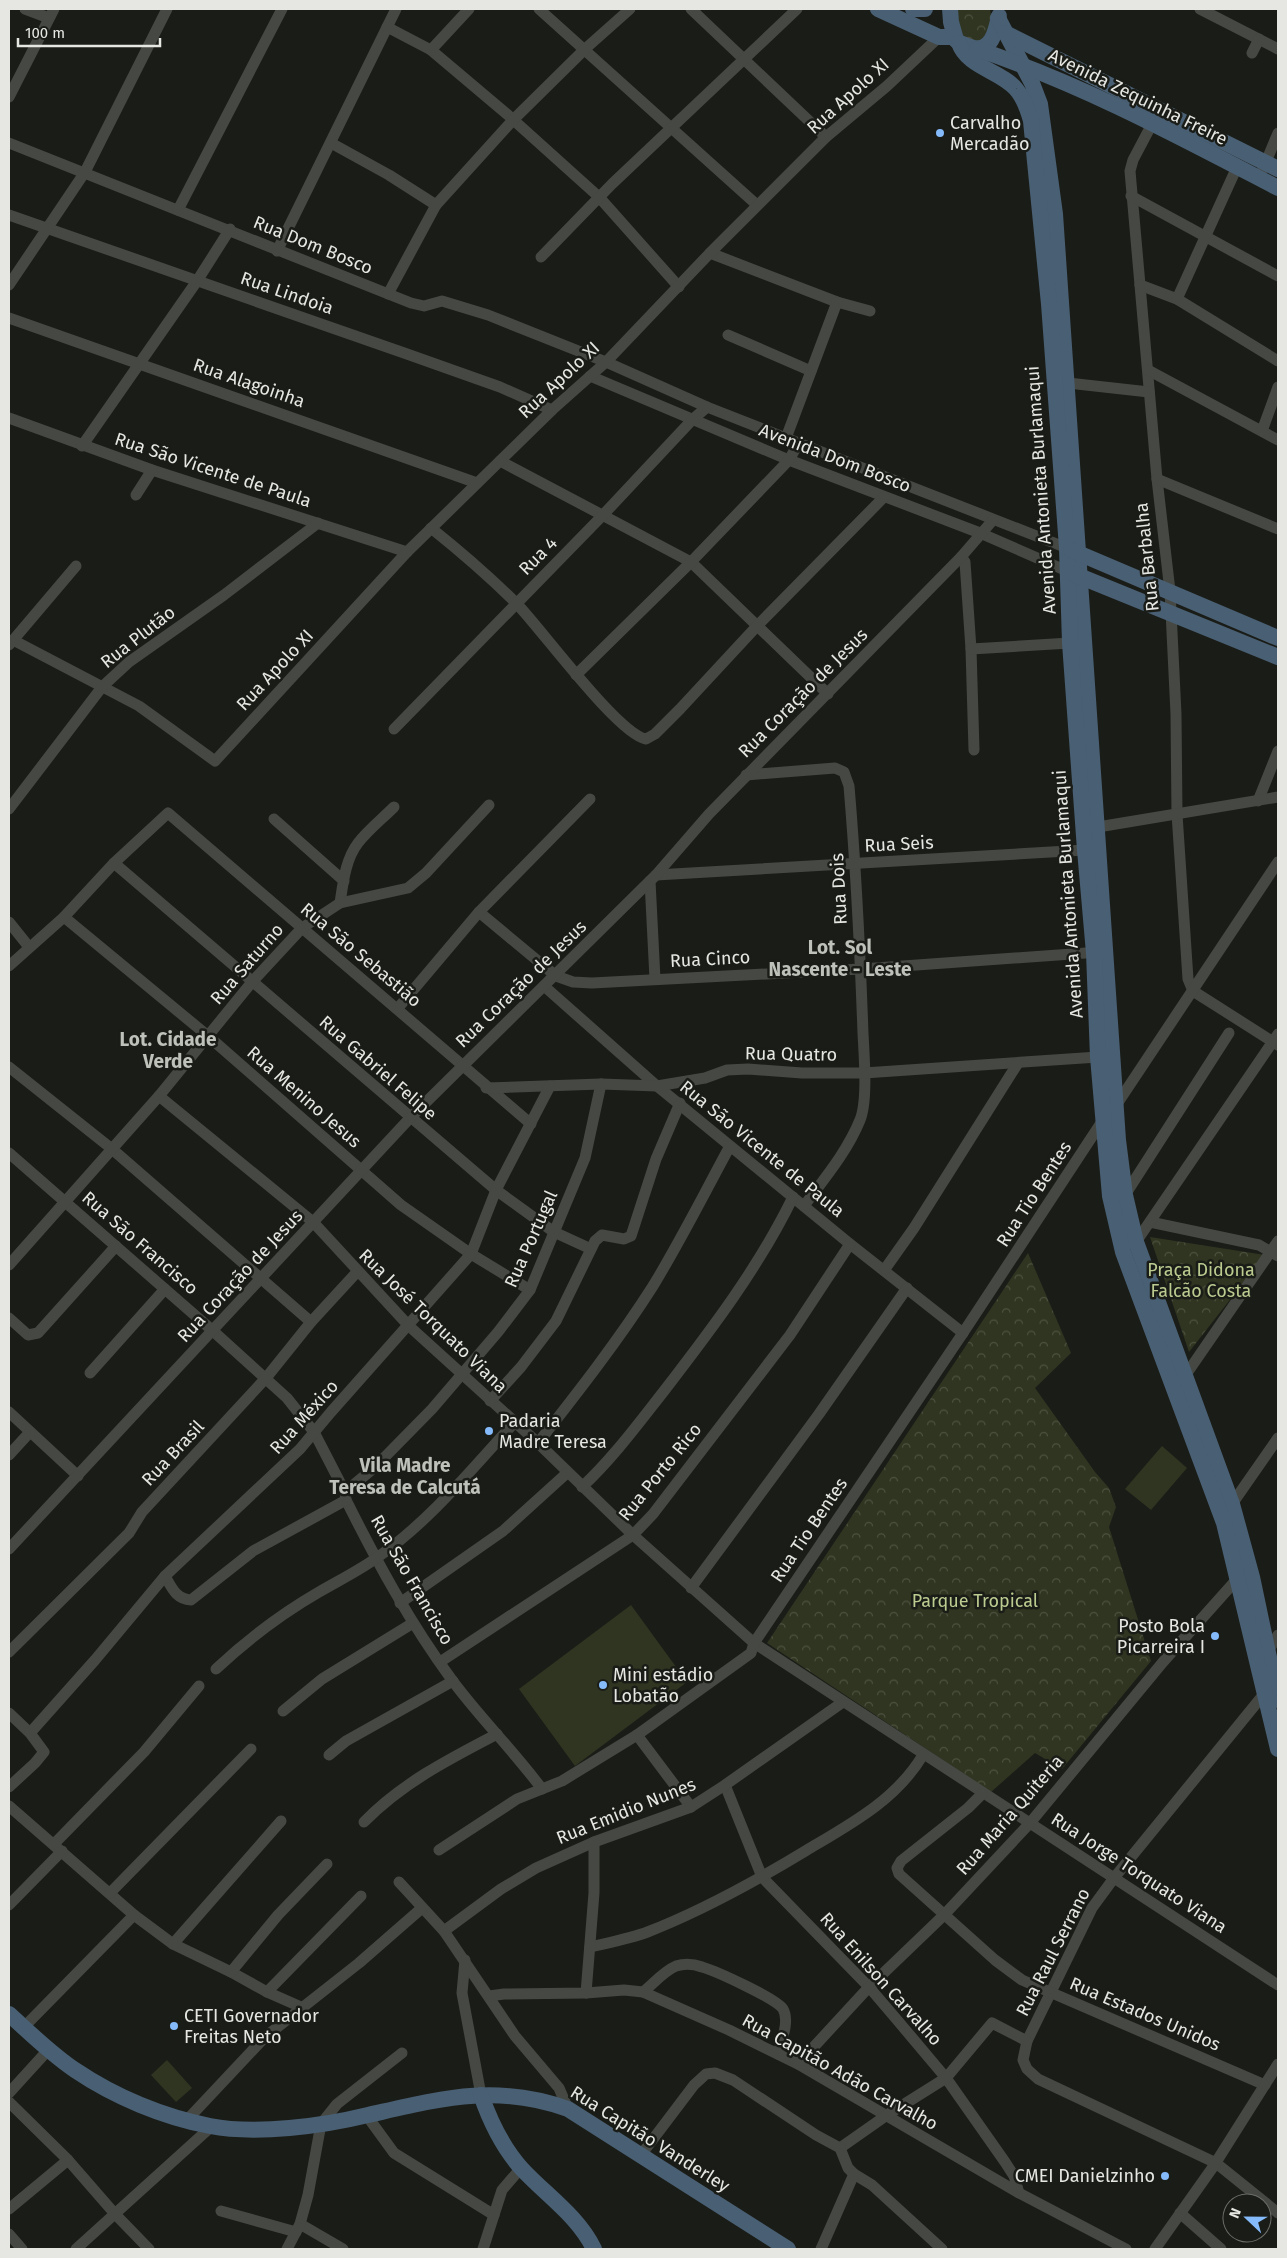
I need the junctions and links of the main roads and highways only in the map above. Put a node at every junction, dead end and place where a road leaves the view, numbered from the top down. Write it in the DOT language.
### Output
graph roads {
  1 [pos="878,9"];
  2 [pos="913,9"];
  3 [pos="925,9"];
  4 [pos="950,9"];
  5 [pos="1000,17"];
  6 [pos="951,39"];
  7 [pos="977,49"];
  8 [pos="1022,64"];
  9 [pos="1069,84"];
  10 [pos="1040,104"];
  11 [pos="1210,135"];
  12 [pos="1202,150"];
  13 [pos="1272,166"];
  14 [pos="1278,188"];
  15 [pos="1073,551"];
  16 [pos="1074,574"];
  17 [pos="1278,638"];
  18 [pos="1278,657"];
  19 [pos="1084,736"];
  20 [pos="1100,952"];
  21 [pos="1107,1089"];
  22 [pos="1115,1107"];
  23 [pos="1103,1120"];
  24 [pos="1137,1268"];
  25 [pos="1145,1290"];
  26 [pos="1244,1576"];
  27 [pos="1249,1596"];
  28 [pos="1271,1697"];
  29 [pos="1278,1749"];
  30 [pos="9,2014"];
  31 [pos="481,2095"];
  32 [pos="594,2249"];
  33 [pos="788,2249"];
  1 -- 6 [label="main road"];
  2 -- 3 [label="main road"];
  4 -- 6 [label="main road"];
  5 -- 7 [label="main road"];
  5 -- 8 [label="main road, Avenida Antonieta Burlamaqui"];
  5 -- 11 [label="main road, Avenida Zequinha Freire"];
  6 -- 7 [label="main road, Avenida Zequinha Freire"];
  6 -- 15 [label="main road, Avenida Antonieta Burlamaqui"];
  7 -- 8 [label="main road, Avenida Zequinha Freire"];
  8 -- 9 [label="main road, Avenida Zequinha Freire"];
  8 -- 10 [label="main road, Avenida Antonieta Burlamaqui"];
  9 -- 10 [label="main road"];
  9 -- 12 [label="main road, Avenida Zequinha Freire"];
  10 -- 15 [label="main road, Avenida Antonieta Burlamaqui"];
  11 -- 12 [label="main road"];
  11 -- 13 [label="main road, Avenida Zequinha Freire"];
  12 -- 14 [label="main road, Avenida Zequinha Freire"];
  15 -- 16 [label="main road, Avenida Antonieta Burlamaqui"];
  15 -- 17 [label="main road"];
  16 -- 18 [label="main road"];
  16 -- 19 [label="main road, Avenida Antonieta Burlamaqui"];
  16 -- 19 [label="main road, Avenida Antonieta Burlamaqui"];
  19 -- 20 [label="main road, Avenida Antonieta Burlamaqui"];
  19 -- 20 [label="main road, Avenida Antonieta Burlamaqui"];
  20 -- 21 [label="main road, Avenida Antonieta Burlamaqui"];
  20 -- 21 [label="main road, Avenida Antonieta Burlamaqui"];
  21 -- 22 [label="main road, Avenida Antonieta Burlamaqui"];
  21 -- 23 [label="main road, Avenida Antonieta Burlamaqui"];
  22 -- 23 [label="main road"];
  22 -- 24 [label="main road, Avenida Antonieta Burlamaqui"];
  23 -- 24 [label="main road, Avenida Antonieta Burlamaqui"];
  24 -- 25 [label="main road, Avenida Antonieta Burlamaqui"];
  25 -- 26 [label="main road, Avenida Antonieta Burlamaqui"];
  25 -- 26 [label="main road, Avenida Antonieta Burlamaqui"];
  26 -- 27 [label="main road, Avenida Antonieta Burlamaqui"];
  27 -- 28 [label="main road, Avenida Antonieta Burlamaqui"];
  27 -- 28 [label="main road, Avenida Antonieta Burlamaqui"];
  28 -- 29 [label="main road, Avenida Antonieta Burlamaqui"];
  30 -- 31 [label="main road, Rua Capitão Vanderley"];
  31 -- 32 [label="main road"];
  31 -- 33 [label="main road, Rua Capitão Vanderley"];
}
